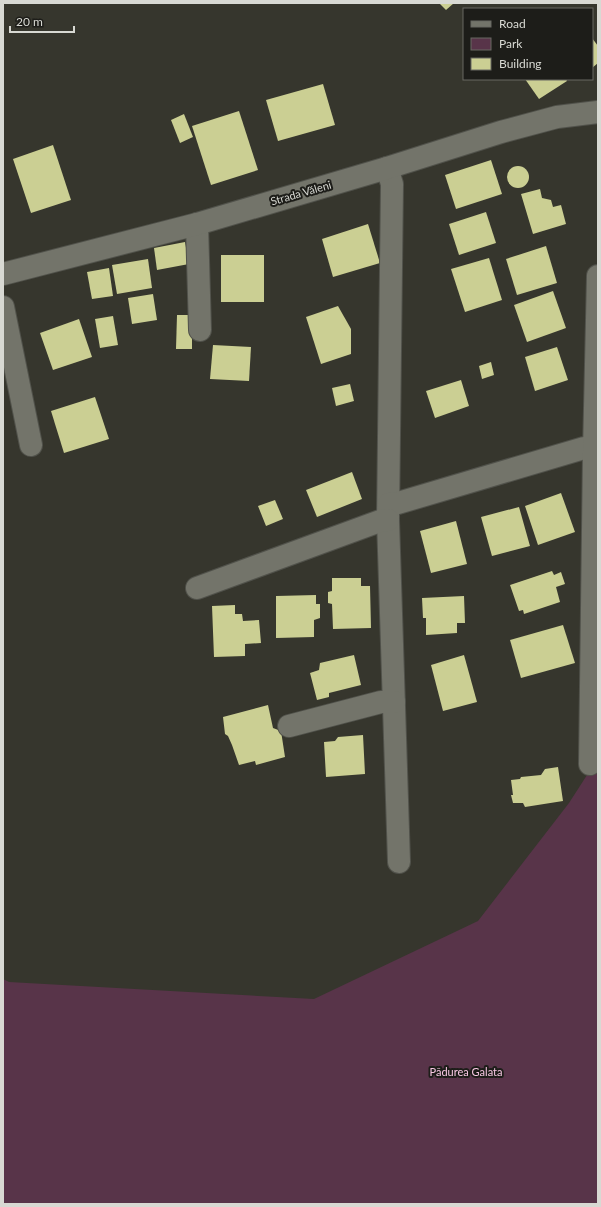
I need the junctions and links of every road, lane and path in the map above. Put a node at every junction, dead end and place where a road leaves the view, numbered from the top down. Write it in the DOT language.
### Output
graph roads {
  1 [pos="598,112"];
  2 [pos="387,168"];
  3 [pos="197,224"];
  4 [pos="3,274"];
  5 [pos="598,276"];
  6 [pos="3,307"];
  7 [pos="200,330"];
  8 [pos="31,445"];
  9 [pos="596,454"];
  10 [pos="388,512"];
  11 [pos="197,588"];
  12 [pos="394,702"];
  13 [pos="288,726"];
  14 [pos="590,764"];
  15 [pos="399,862"];
  1 -- 2 [label="street, Strada Văleni"];
  2 -- 3 [label="street, Strada Văleni"];
  2 -- 10 [label="street"];
  3 -- 4 [label="street, Strada Văleni"];
  3 -- 7 [label="street"];
  5 -- 9 [label="street"];
  6 -- 8 [label="street"];
  9 -- 10 [label="street"];
  9 -- 14 [label="street"];
  10 -- 11 [label="street"];
  10 -- 12 [label="street"];
  12 -- 13 [label="street"];
  12 -- 15 [label="street"];
}
